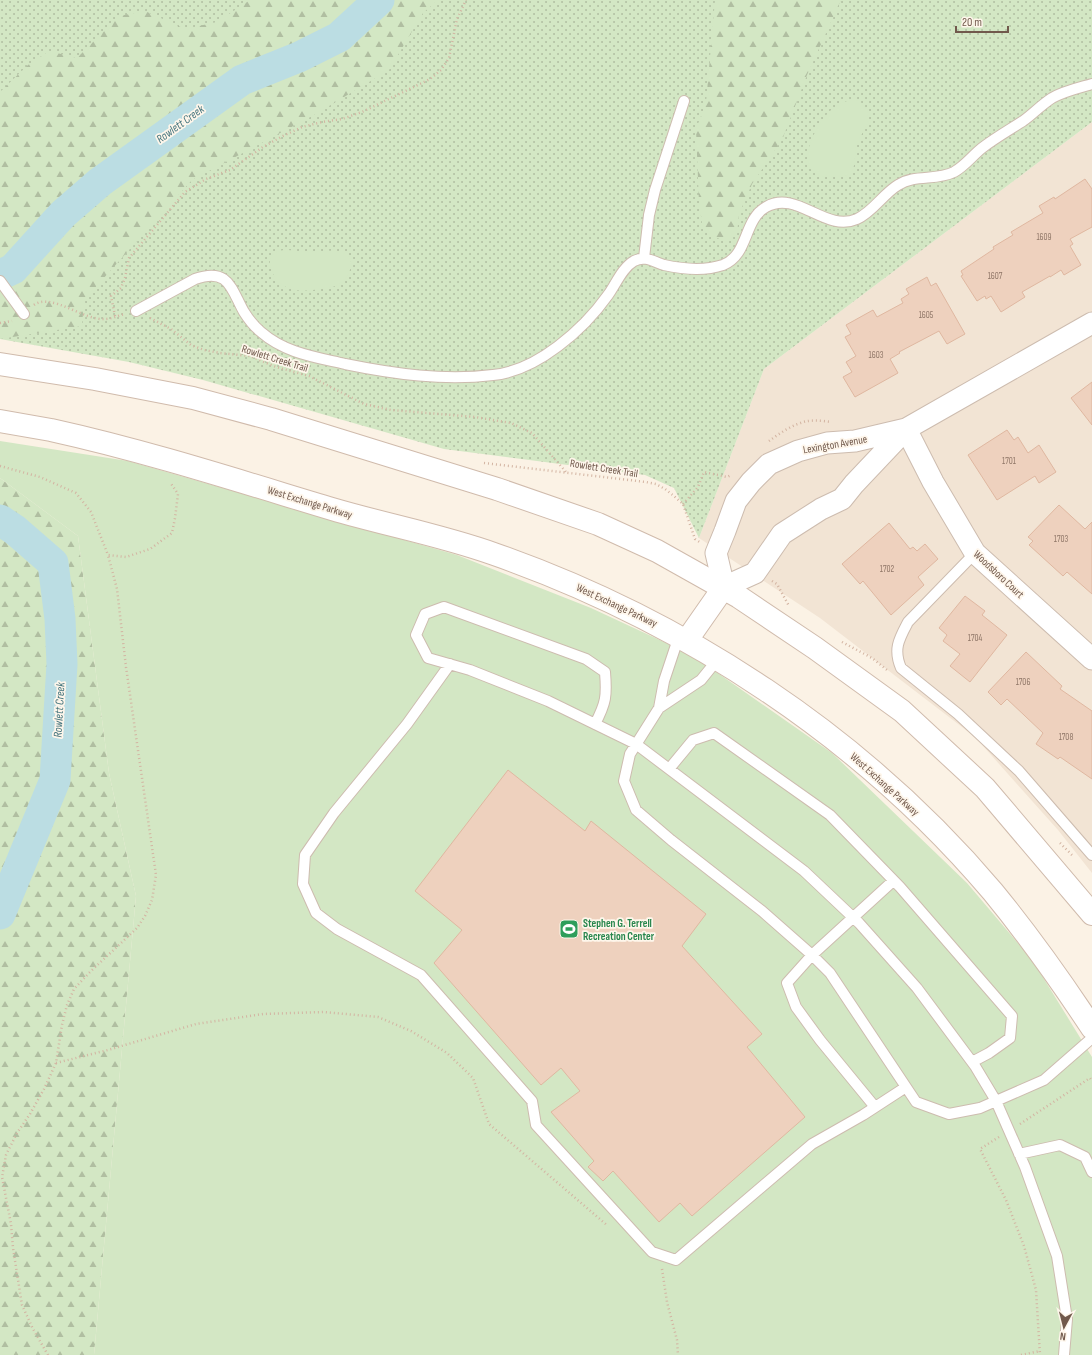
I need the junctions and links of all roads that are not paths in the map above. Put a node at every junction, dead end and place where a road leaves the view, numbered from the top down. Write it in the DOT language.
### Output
graph roads {
  1 [pos="1092,84"];
  2 [pos="684,101"];
  3 [pos="644,258"];
  4 [pos="0,281"];
  5 [pos="136,310"];
  6 [pos="24,314"];
  7 [pos="1092,323"];
  8 [pos="0,364"];
  9 [pos="0,422"];
  10 [pos="906,429"];
  11 [pos="974,553"];
  12 [pos="724,588"];
  13 [pos="683,638"];
  14 [pos="718,659"];
  15 [pos="1092,659"];
  16 [pos="450,664"];
  17 [pos="658,708"];
  18 [pos="595,724"];
  19 [pos="636,744"];
  20 [pos="668,769"];
  21 [pos="1092,855"];
  22 [pos="893,881"];
  23 [pos="1092,914"];
  24 [pos="853,917"];
  25 [pos="812,955"];
  26 [pos="1092,1028"];
  27 [pos="1092,1038"];
  28 [pos="972,1062"];
  29 [pos="906,1087"];
  30 [pos="996,1101"];
  31 [pos="875,1107"];
  32 [pos="1019,1154"];
  33 [pos="1092,1172"];
  34 [pos="1064,1355"];
  1 -- 3 [label="lane"];
  2 -- 3 [label="lane"];
  3 -- 5 [label="lane"];
  4 -- 6 [label="lane"];
  7 -- 10 [label="street, Lexington Avenue"];
  8 -- 12 [label="main road"];
  9 -- 13 [label="main road, West Exchange Parkway"];
  10 -- 11 [label="street, Woodsboro Court"];
  10 -- 12 [label="street, Lexington Avenue"];
  10 -- 12 [label="street, Lexington Avenue"];
  11 -- 15 [label="street, Woodsboro Court"];
  11 -- 21 [label="lane"];
  12 -- 13 [label="main road"];
  12 -- 23 [label="main road"];
  13 -- 14 [label="main road, West Exchange Parkway"];
  13 -- 17 [label="lane"];
  14 -- 17 [label="lane"];
  14 -- 26 [label="main road, West Exchange Parkway"];
  16 -- 18 [label="lane"];
  16 -- 18 [label="lane"];
  16 -- 31 [label="lane"];
  17 -- 19 [label="lane"];
  18 -- 19 [label="lane"];
  19 -- 20 [label="lane"];
  19 -- 25 [label="lane"];
  20 -- 22 [label="lane"];
  20 -- 24 [label="lane"];
  22 -- 24 [label="lane"];
  22 -- 28 [label="lane"];
  24 -- 25 [label="lane"];
  24 -- 28 [label="lane"];
  25 -- 29 [label="lane"];
  25 -- 31 [label="lane"];
  27 -- 30 [label="lane"];
  28 -- 30 [label="lane"];
  29 -- 30 [label="lane"];
  29 -- 31 [label="lane"];
  30 -- 32 [label="lane"];
  32 -- 33 [label="lane"];
  32 -- 34 [label="lane"];
}
